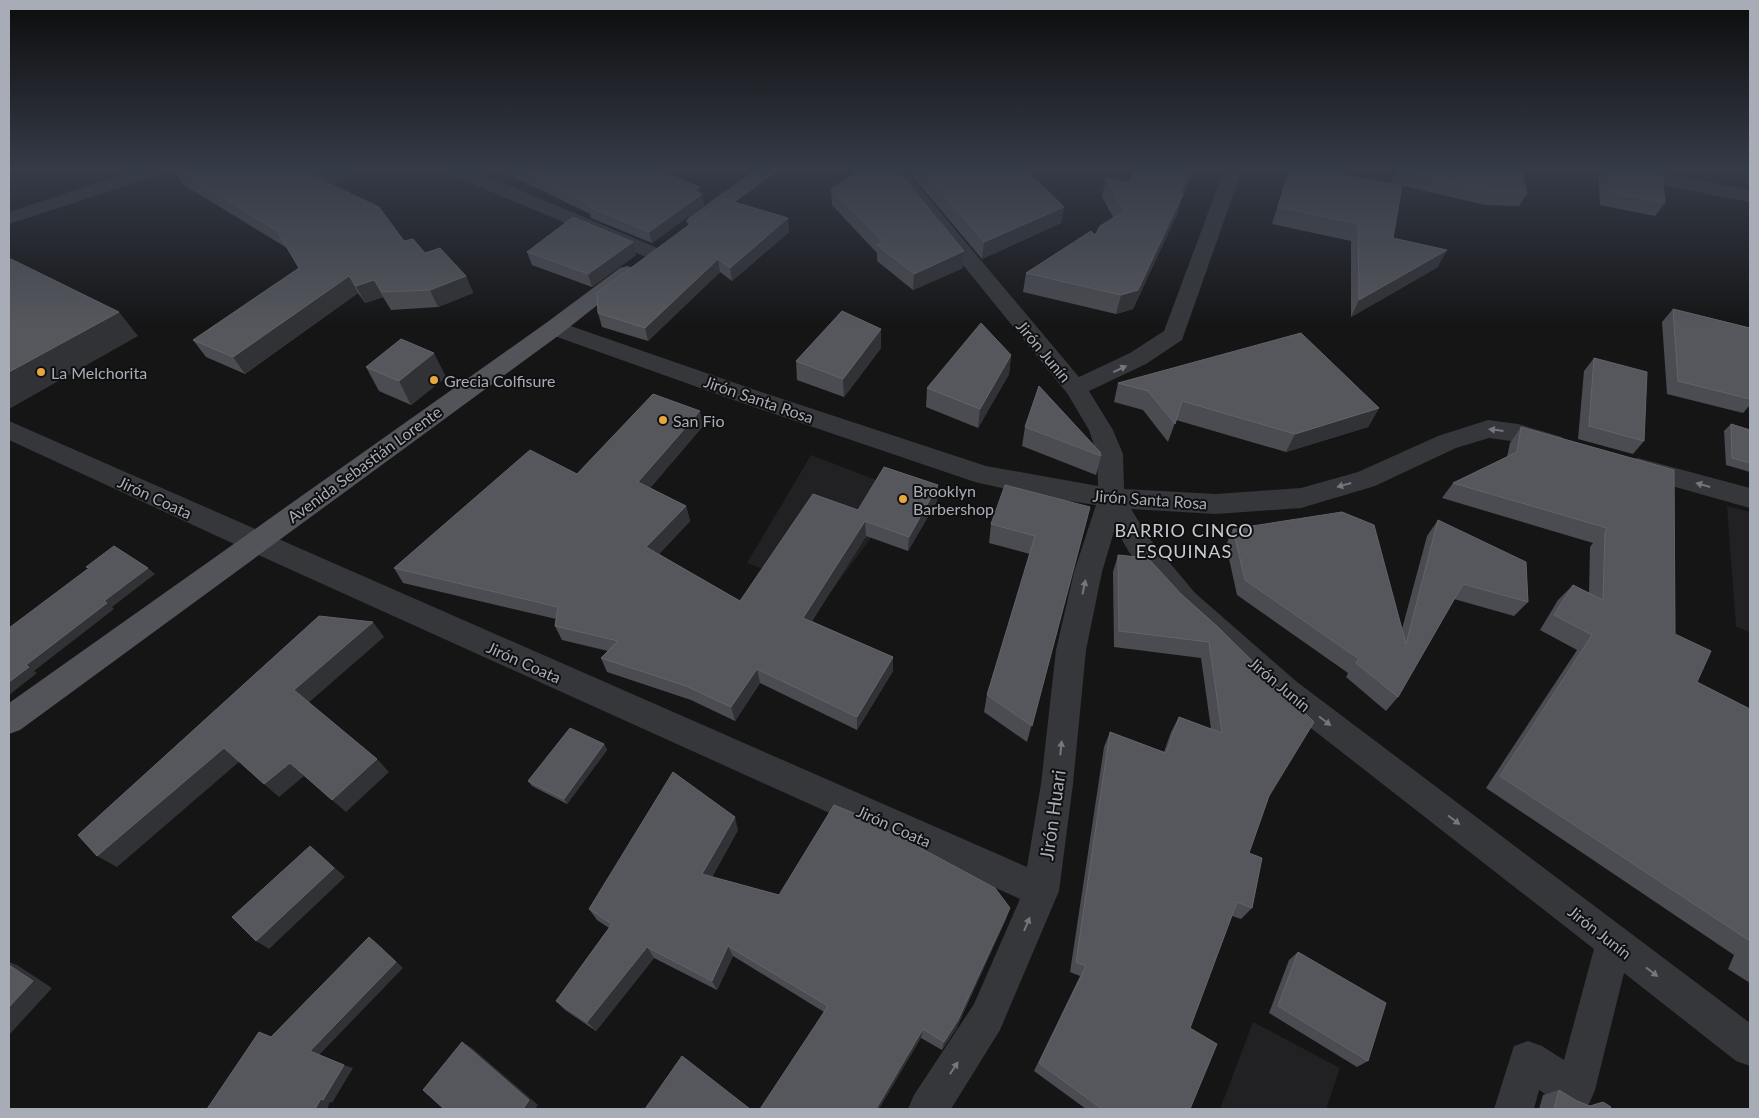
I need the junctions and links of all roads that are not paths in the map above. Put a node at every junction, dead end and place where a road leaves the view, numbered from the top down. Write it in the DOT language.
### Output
graph roads {
  1 [pos="604,222"];
  2 [pos="696,222"];
  3 [pos="938,222"];
  4 [pos="1214,222"];
  5 [pos="666,244"];
  6 [pos="554,328"];
  7 [pos="1075,388"];
  8 [pos="9,430"];
  9 [pos="1574,449"];
  10 [pos="1620,462"];
  11 [pos="1111,498"];
  12 [pos="1750,498"];
  13 [pos="255,542"];
  14 [pos="9,720"];
  15 [pos="1041,892"];
  16 [pos="1614,943"];
  17 [pos="1750,1047"];
  18 [pos="928,1109"];
  19 [pos="1514,1109"];
  1 -- 5 [label="street"];
  2 -- 5 [label="main road, Avenida Sebastián Lorente"];
  3 -- 7 [label="street, Jirón Junín"];
  7 -- 4 [label="street, one-way"];
  5 -- 6 [label="main road, Avenida Sebastián Lorente"];
  6 -- 11 [label="street, Jirón Santa Rosa"];
  6 -- 13 [label="main road, Avenida Sebastián Lorente"];
  7 -- 11 [label="street, Jirón Junín"];
  8 -- 13 [label="street, Jirón Coata"];
  9 -- 11 [label="street, Jirón Santa Rosa, one-way"];
  12 -- 10 [label="street, one-way"];
  15 -- 11 [label="street, Jirón Huari, one-way"];
  11 -- 16 [label="street, Jirón Junín, one-way"];
  13 -- 14 [label="main road, Avenida Sebastián Lorente"];
  13 -- 15 [label="street, Jirón Coata"];
  18 -- 15 [label="street, Jirón Huari, one-way"];
  16 -- 17 [label="street, Jirón Junín, one-way"];
  16 -- 19 [label="street"];
}
